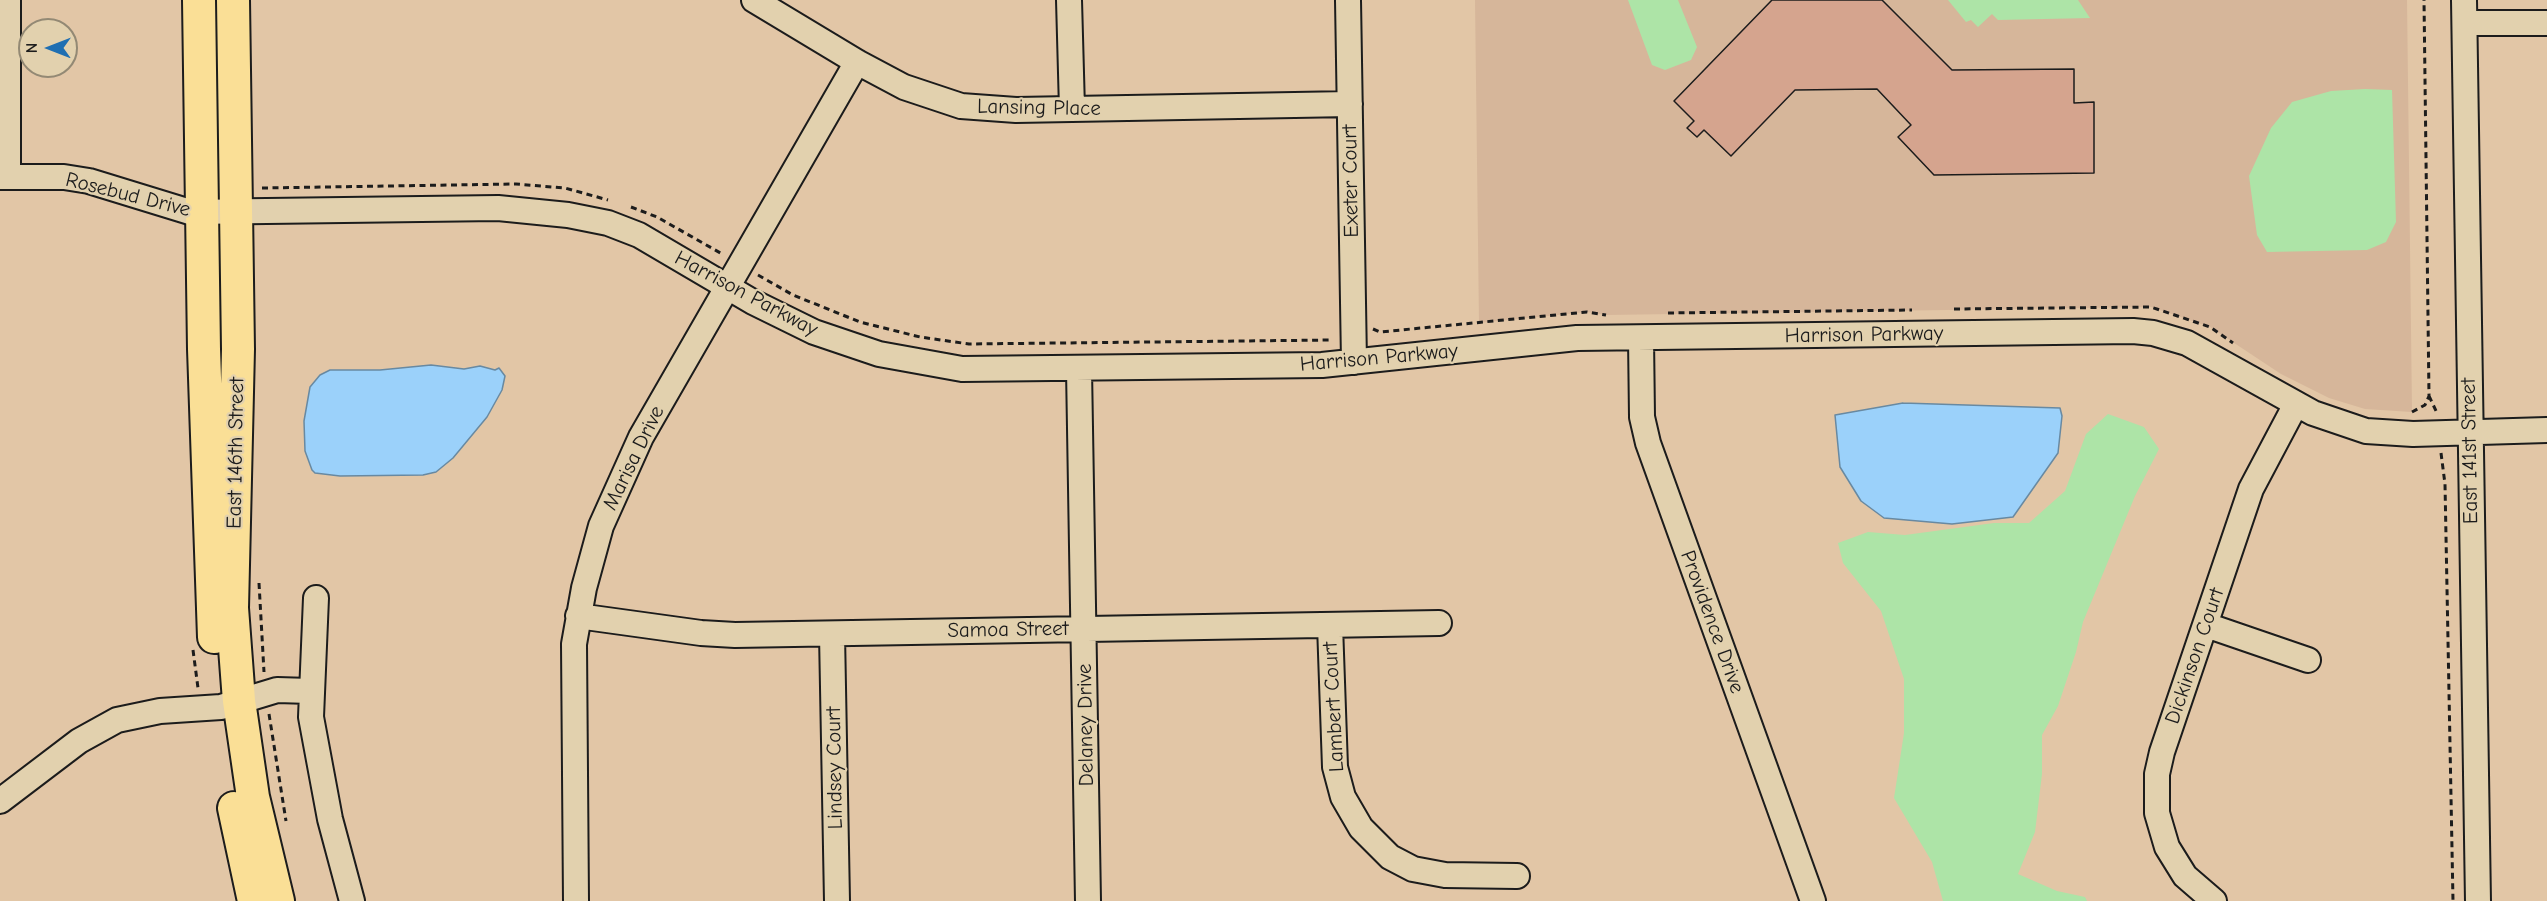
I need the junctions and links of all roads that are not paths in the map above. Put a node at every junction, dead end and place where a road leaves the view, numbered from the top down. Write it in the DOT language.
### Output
graph roads {
  1 [pos="8,0"];
  2 [pos="199,0"];
  3 [pos="233,0"];
  4 [pos="754,0"];
  5 [pos="1069,0"];
  6 [pos="1348,0"];
  7 [pos="2464,12"];
  8 [pos="2547,23"];
  9 [pos="857,62"];
  10 [pos="1350,104"];
  11 [pos="1072,109"];
  12 [pos="4,177"];
  13 [pos="228,207"];
  14 [pos="728,287"];
  15 [pos="1641,338"];
  16 [pos="1354,362"];
  17 [pos="1079,369"];
  18 [pos="2296,404"];
  19 [pos="2547,430"];
  20 [pos="2470,432"];
  21 [pos="316,598"];
  22 [pos="578,616"];
  23 [pos="1439,623"];
  24 [pos="1330,625"];
  25 [pos="2206,625"];
  26 [pos="1085,628"];
  27 [pos="832,634"];
  28 [pos="2308,660"];
  29 [pos="310,691"];
  30 [pos="242,700"];
  31 [pos="0,801"];
  32 [pos="1518,876"];
  33 [pos="254,901"];
  34 [pos="278,901"];
  35 [pos="352,901"];
  36 [pos="576,901"];
  37 [pos="837,901"];
  38 [pos="1088,901"];
  39 [pos="1813,901"];
  40 [pos="2214,901"];
  41 [pos="2478,901"];
  1 -- 12 [label="street"];
  2 -- 13 [label="main road, East 146th Street"];
  3 -- 13 [label="main road, East 146th Street"];
  4 -- 9 [label="street, Lansing Place"];
  5 -- 11 [label="street"];
  6 -- 10 [label="street, Exeter Court"];
  7 -- 8 [label="street"];
  7 -- 20 [label="street, East 141st Street"];
  9 -- 11 [label="street, Lansing Place"];
  9 -- 14 [label="street, Marisa Drive"];
  10 -- 11 [label="street, Lansing Place"];
  10 -- 16 [label="street, Exeter Court"];
  12 -- 13 [label="street, Rosebud Drive"];
  13 -- 14 [label="street, Harrison Parkway"];
  13 -- 30 [label="main road, East 146th Street"];
  14 -- 17 [label="street, Harrison Parkway"];
  14 -- 22 [label="street, Marisa Drive"];
  15 -- 16 [label="street, Harrison Parkway"];
  15 -- 18 [label="street, Harrison Parkway"];
  15 -- 39 [label="street, Providence Drive"];
  16 -- 17 [label="street, Harrison Parkway"];
  17 -- 26 [label="street, Delaney Drive"];
  18 -- 20 [label="street, Harrison Parkway"];
  18 -- 25 [label="street, Dickinson Court"];
  19 -- 20 [label="street, Harrison Parkway"];
  20 -- 41 [label="street, East 141st Street"];
  21 -- 29 [label="street"];
  22 -- 27 [label="street, Samoa Street"];
  22 -- 36 [label="street, Marisa Drive"];
  23 -- 24 [label="street, Samoa Street"];
  24 -- 26 [label="street, Samoa Street"];
  24 -- 32 [label="street, Lambert Court"];
  25 -- 28 [label="street"];
  25 -- 40 [label="street, Dickinson Court"];
  26 -- 27 [label="street, Samoa Street"];
  26 -- 38 [label="street, Delaney Drive"];
  27 -- 37 [label="street, Lindsey Court"];
  29 -- 30 [label="street"];
  29 -- 35 [label="street"];
  30 -- 31 [label="street"];
  30 -- 33 [label="main road, East 146th Street"];
  30 -- 34 [label="main road, East 146th Street"];
}
